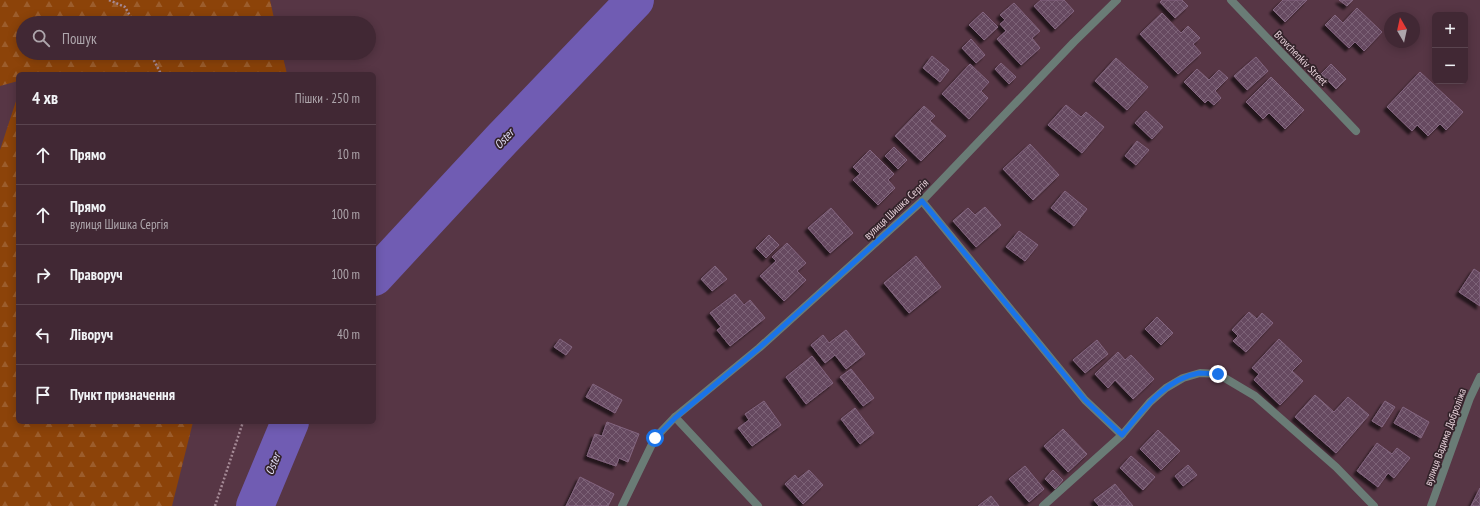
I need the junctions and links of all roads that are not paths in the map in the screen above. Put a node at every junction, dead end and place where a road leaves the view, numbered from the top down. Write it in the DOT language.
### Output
graph roads {
  1 [pos="1117,0"];
  2 [pos="1231,0"];
  3 [pos="1356,131"];
  4 [pos="922,201"];
  5 [pos="1480,377"];
  6 [pos="675,418"];
  7 [pos="1122,435"];
  8 [pos="622,506"];
  9 [pos="758,506"];
  10 [pos="1043,506"];
  11 [pos="1374,506"];
  12 [pos="1431,506"];
  1 -- 4 [label="street, вулиця Шишка Сергія"];
  2 -- 3 [label="street, Brovchenkiv Street"];
  4 -- 6 [label="street, вулиця Шишка Сергія"];
  4 -- 7 [label="street"];
  5 -- 12 [label="street, вулиця Вадима Доброліжа"];
  6 -- 8 [label="street, вулиця Шишка Сергія"];
  6 -- 9 [label="street"];
  7 -- 10 [label="street"];
  7 -- 11 [label="street"];
}
